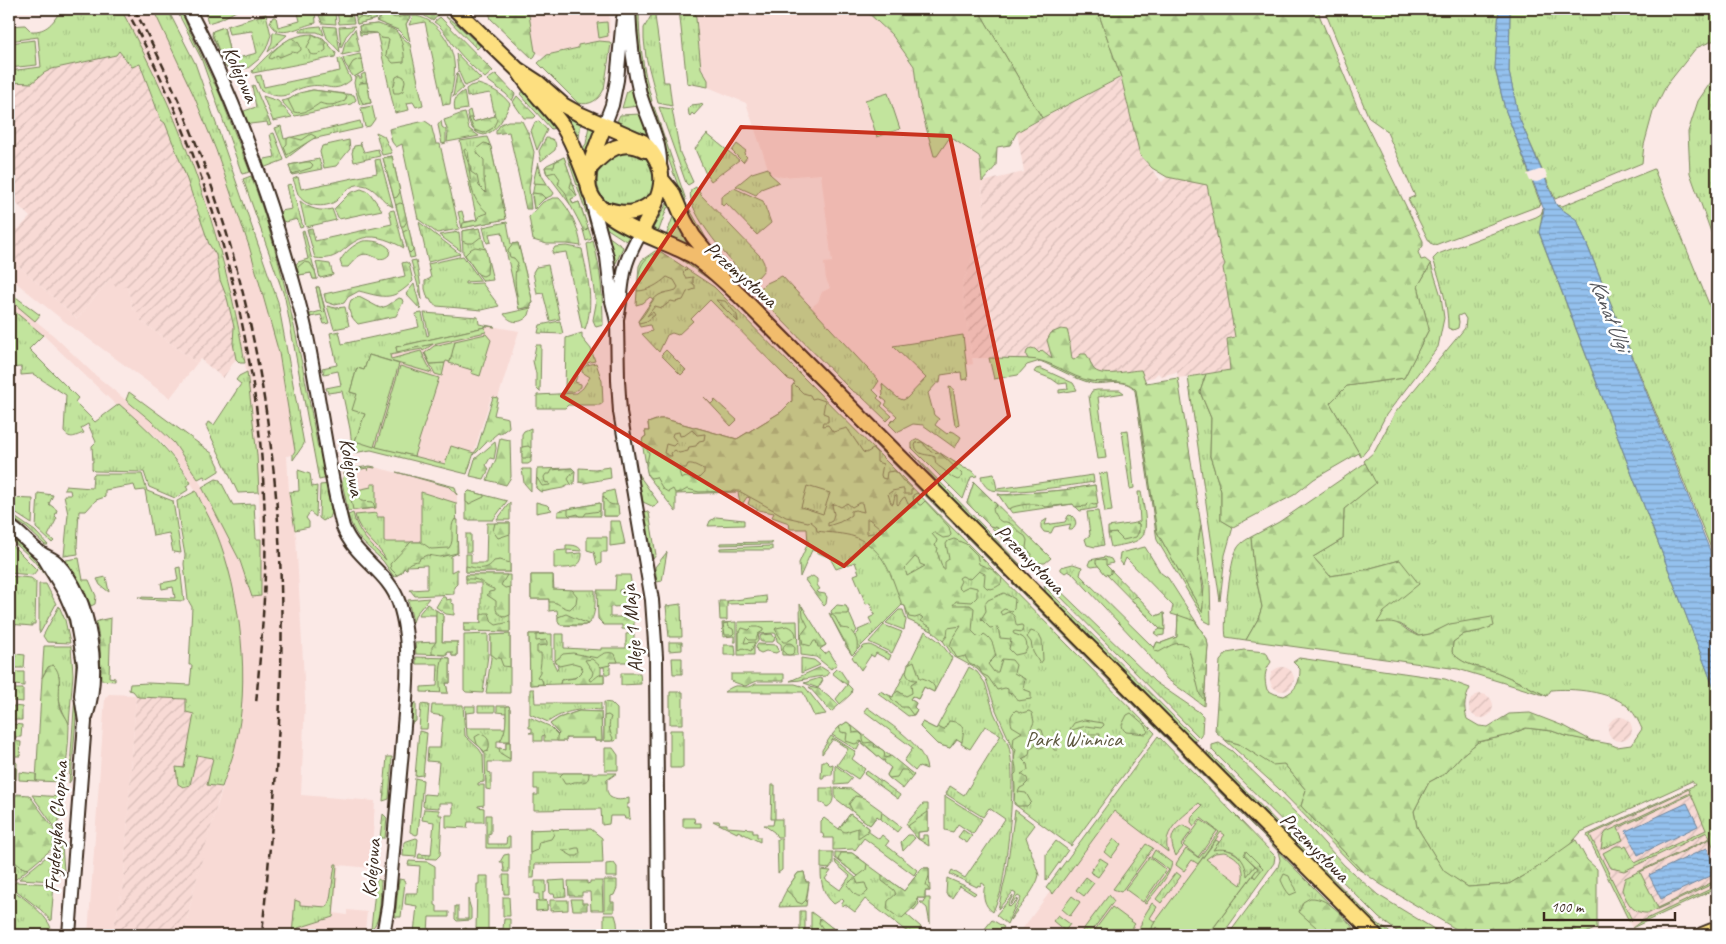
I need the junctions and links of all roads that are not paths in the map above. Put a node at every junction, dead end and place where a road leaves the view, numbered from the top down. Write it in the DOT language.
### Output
graph roads {
  1 [pos="188,9"];
  2 [pos="455,9"];
  3 [pos="624,9"];
  4 [pos="629,9"];
  5 [pos="517,69"];
  6 [pos="604,126"];
  7 [pos="651,153"];
  8 [pos="661,174"];
  9 [pos="590,182"];
  10 [pos="658,198"];
  11 [pos="600,207"];
  12 [pos="641,232"];
  13 [pos="740,296"];
  14 [pos="617,322"];
  15 [pos="9,526"];
  16 [pos="1717,928"];
  17 [pos="68,935"];
  18 [pos="383,935"];
  19 [pos="658,935"];
  20 [pos="1375,935"];
  21 [pos="1702,935"];
  1 -- 18 [label="street, Kolejowa"];
  2 -- 5 [label="main road"];
  3 -- 6 [label="street"];
  4 -- 8 [label="street"];
  5 -- 6 [label="main road"];
  5 -- 9 [label="main road"];
  6 -- 7 [label="main road"];
  6 -- 9 [label="main road"];
  7 -- 8 [label="main road"];
  7 -- 9 [label="main road"];
  8 -- 10 [label="main road"];
  8 -- 13 [label="main road, Przemysłowa"];
  9 -- 11 [label="main road"];
  9 -- 14 [label="street, Aleje 1 Maja"];
  10 -- 11 [label="main road"];
  10 -- 12 [label="main road"];
  11 -- 12 [label="main road, Przemysłowa"];
  12 -- 13 [label="main road, Przemysłowa"];
  12 -- 14 [label="street, Aleje 1 Maja"];
  13 -- 20 [label="main road, Przemysłowa"];
  14 -- 19 [label="street, Aleje 1 Maja"];
  15 -- 17 [label="street, Fryderyka Chopina"];
  16 -- 21 [label="main road"];
}
